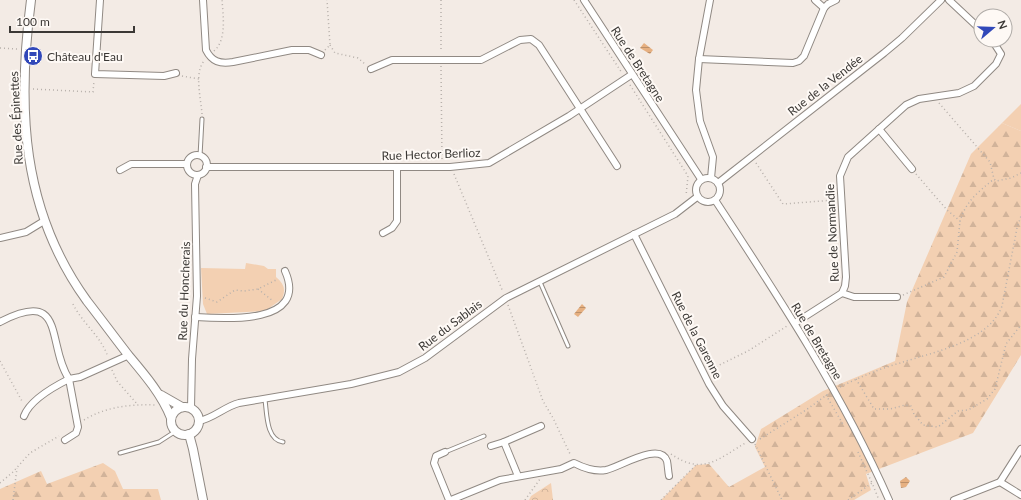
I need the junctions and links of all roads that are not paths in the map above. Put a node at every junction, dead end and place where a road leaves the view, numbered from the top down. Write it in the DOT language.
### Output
graph roads {
  1 [pos="31,0"];
  2 [pos="100,0"];
  3 [pos="203,0"];
  4 [pos="584,0"];
  5 [pos="710,0"];
  6 [pos="815,0"];
  7 [pos="836,0"];
  8 [pos="941,0"];
  9 [pos="949,0"];
  10 [pos="824,8"];
  11 [pos="973,22"];
  12 [pos="997,48"];
  13 [pos="321,55"];
  14 [pos="699,59"];
  15 [pos="371,69"];
  16 [pos="176,73"];
  17 [pos="632,75"];
  18 [pos="579,108"];
  19 [pos="202,119"];
  20 [pos="879,129"];
  21 [pos="200,156"];
  22 [pos="187,164"];
  23 [pos="617,166"];
  24 [pos="397,167"];
  25 [pos="206,168"];
  26 [pos="912,169"];
  27 [pos="120,170"];
  28 [pos="198,175"];
  29 [pos="710,178"];
  30 [pos="702,179"];
  31 [pos="718,183"];
  32 [pos="698,197"];
  33 [pos="715,200"];
  34 [pos="44,221"];
  35 [pos="383,233"];
  36 [pos="634,234"];
  37 [pos="0,238"];
  38 [pos="285,271"];
  39 [pos="539,280"];
  40 [pos="842,294"];
  41 [pos="897,297"];
  42 [pos="195,317"];
  43 [pos="0,322"];
  44 [pos="795,323"];
  45 [pos="568,346"];
  46 [pos="129,355"];
  47 [pos="69,379"];
  48 [pos="156,390"];
  49 [pos="264,400"];
  50 [pos="182,407"];
  51 [pos="191,408"];
  52 [pos="24,416"];
  53 [pos="172,418"];
  54 [pos="199,421"];
  55 [pos="541,426"];
  56 [pos="176,431"];
  57 [pos="189,434"];
  58 [pos="484,436"];
  59 [pos="752,439"];
  60 [pos="65,440"];
  61 [pos="283,442"];
  62 [pos="504,442"];
  63 [pos="491,446"];
  64 [pos="1021,449"];
  65 [pos="445,452"];
  66 [pos="120,453"];
  67 [pos="518,476"];
  68 [pos="669,476"];
  69 [pos="1000,482"];
  70 [pos="1021,495"];
  71 [pos="202,500"];
  72 [pos="450,500"];
  73 [pos="889,500"];
  74 [pos="954,500"];
  1 -- 34 [label="street, Rue des Épinettes"];
  2 -- 16 [label="street"];
  3 -- 13 [label="street"];
  4 -- 17 [label="street, Rue de Bretagne"];
  5 -- 14 [label="street"];
  6 -- 10 [label="street"];
  7 -- 10 [label="street"];
  8 -- 31 [label="street, Rue de la Vendée"];
  9 -- 11 [label="street"];
  10 -- 14 [label="street"];
  12 -- 20 [label="street, Rue de Normandie"];
  14 -- 29 [label="street"];
  15 -- 18 [label="street"];
  17 -- 18 [label="street, Rue Hector Berlioz"];
  17 -- 30 [label="street, Rue de Bretagne"];
  18 -- 23 [label="street"];
  18 -- 24 [label="street, Rue Hector Berlioz"];
  19 -- 21 [label="lane"];
  20 -- 26 [label="street"];
  20 -- 40 [label="street, Rue de Normandie"];
  21 -- 22 [label="street"];
  21 -- 25 [label="street"];
  22 -- 27 [label="street"];
  22 -- 28 [label="street"];
  24 -- 25 [label="street, Rue Hector Berlioz"];
  24 -- 35 [label="street"];
  25 -- 28 [label="street"];
  28 -- 42 [label="street, Rue du Honcherais"];
  29 -- 30 [label="street"];
  29 -- 31 [label="street"];
  30 -- 32 [label="street"];
  31 -- 33 [label="street"];
  32 -- 33 [label="street"];
  32 -- 36 [label="street, Rue du Sablais"];
  33 -- 44 [label="street, Rue de Bretagne"];
  34 -- 37 [label="street"];
  34 -- 46 [label="street, Rue des Épinettes"];
  36 -- 39 [label="street, Rue du Sablais"];
  36 -- 59 [label="street, Rue de la Garenne"];
  38 -- 42 [label="street"];
  39 -- 45 [label="lane"];
  39 -- 49 [label="street, Rue du Sablais"];
  40 -- 41 [label="street"];
  40 -- 44 [label="street, Rue de Normandie"];
  42 -- 51 [label="street, Rue du Honcherais"];
  43 -- 47 [label="street"];
  44 -- 73 [label="street, Rue de Bretagne"];
  46 -- 47 [label="street"];
  46 -- 48 [label="street, Rue des Épinettes"];
  47 -- 52 [label="street"];
  47 -- 60 [label="street"];
  48 -- 50 [label="street, Rue des Épinettes"];
  48 -- 53 [label="street, Rue des Épinettes"];
  49 -- 54 [label="street, Rue du Sablais"];
  49 -- 61 [label="lane"];
  50 -- 51 [label="street"];
  50 -- 53 [label="street"];
  51 -- 54 [label="street"];
  53 -- 56 [label="street"];
  54 -- 57 [label="street"];
  55 -- 62 [label="street"];
  56 -- 57 [label="street"];
  56 -- 66 [label="lane"];
  57 -- 71 [label="street"];
  58 -- 65 [label="lane"];
  62 -- 63 [label="street"];
  62 -- 67 [label="street"];
  64 -- 69 [label="street"];
  65 -- 72 [label="street"];
  67 -- 68 [label="street"];
  67 -- 72 [label="street"];
  69 -- 70 [label="street"];
  69 -- 74 [label="street"];
}
